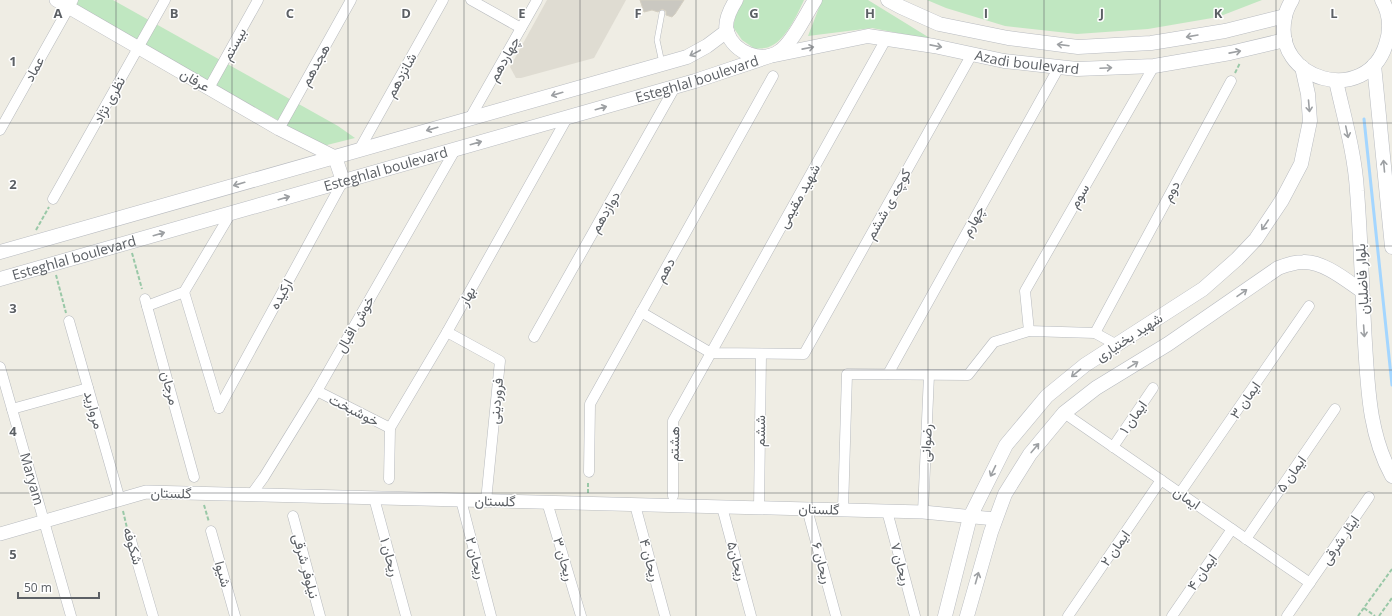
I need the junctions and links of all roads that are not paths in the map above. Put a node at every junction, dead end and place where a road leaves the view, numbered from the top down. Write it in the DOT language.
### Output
graph roads {
  1 [pos="56,0"];
  2 [pos="165,0"];
  3 [pos="258,0"];
  4 [pos="352,0"];
  5 [pos="443,0"];
  6 [pos="471,0"];
  7 [pos="537,0"];
  8 [pos="736,0"];
  9 [pos="815,0"];
  10 [pos="888,0"];
  11 [pos="1292,0"];
  12 [pos="1382,0"];
  13 [pos="71,4"];
  14 [pos="903,4"];
  15 [pos="662,14"];
  16 [pos="1285,16"];
  17 [pos="521,28"];
  18 [pos="727,31"];
  19 [pos="886,39"];
  20 [pos="1285,40"];
  21 [pos="1388,46"];
  22 [pos="138,48"];
  23 [pos="972,54"];
  24 [pos="770,56"];
  25 [pos="662,64"];
  26 [pos="1374,65"];
  27 [pos="1154,66"];
  28 [pos="1059,67"];
  29 [pos="1302,68"];
  30 [pos="773,76"];
  31 [pos="1231,81"];
  32 [pos="1336,81"];
  33 [pos="675,87"];
  34 [pos="209,88"];
  35 [pos="470,118"];
  36 [pos="567,118"];
  37 [pos="279,129"];
  38 [pos="0,130"];
  39 [pos="359,150"];
  40 [pos="455,150"];
  41 [pos="335,157"];
  42 [pos="343,181"];
  43 [pos="53,199"];
  44 [pos="231,213"];
  45 [pos="1392,247"];
  46 [pos="0,252"];
  47 [pos="0,279"];
  48 [pos="1362,291"];
  49 [pos="184,292"];
  50 [pos="1309,306"];
  51 [pos="641,312"];
  52 [pos="69,321"];
  53 [pos="1029,331"];
  54 [pos="446,332"];
  55 [pos="1095,333"];
  56 [pos="534,337"];
  57 [pos="1117,345"];
  58 [pos="711,353"];
  59 [pos="761,354"];
  60 [pos="0,367"];
  61 [pos="888,374"];
  62 [pos="929,375"];
  63 [pos="88,388"];
  64 [pos="1153,388"];
  65 [pos="317,391"];
  66 [pos="12,409"];
  67 [pos="1335,409"];
  68 [pos="1064,413"];
  69 [pos="390,428"];
  70 [pos="1113,447"];
  71 [pos="589,472"];
  72 [pos="1392,476"];
  73 [pos="194,477"];
  74 [pos="389,479"];
  75 [pos="1161,480"];
  76 [pos="1180,493"];
  77 [pos="251,495"];
  78 [pos="673,496"];
  79 [pos="1369,497"];
  80 [pos="374,498"];
  81 [pos="120,500"];
  82 [pos="461,500"];
  83 [pos="486,501"];
  84 [pos="547,502"];
  85 [pos="635,505"];
  86 [pos="722,507"];
  87 [pos="759,508"];
  88 [pos="807,509"];
  89 [pos="843,510"];
  90 [pos="888,511"];
  91 [pos="923,512"];
  92 [pos="293,516"];
  93 [pos="970,517"];
  94 [pos="995,519"];
  95 [pos="44,522"];
  96 [pos="1232,529"];
  97 [pos="211,531"];
  98 [pos="0,534"];
  99 [pos="130,537"];
  100 [pos="1246,538"];
  101 [pos="1310,583"];
  102 [pos="71,616"];
  103 [pos="152,616"];
  104 [pos="235,616"];
  105 [pos="320,616"];
  106 [pos="406,616"];
  107 [pos="491,616"];
  108 [pos="581,616"];
  109 [pos="665,616"];
  110 [pos="751,616"];
  111 [pos="836,616"];
  112 [pos="915,616"];
  113 [pos="945,616"];
  114 [pos="967,616"];
  115 [pos="1068,616"];
  116 [pos="1172,616"];
  117 [pos="1287,616"];
  1 -- 13 [label="street, عرفان"];
  2 -- 22 [label="street, نظری نژاد"];
  3 -- 34 [label="street, بیستم"];
  4 -- 37 [label="street, هجدهم"];
  5 -- 39 [label="street, شانزدهم"];
  6 -- 17 [label="street"];
  7 -- 17 [label="street, چهاردهم"];
  8 -- 18 [label="main road"];
  9 -- 24 [label="main road"];
  10 -- 14 [label="main road, Azadi boulevard"];
  11 -- 16 [label="main road"];
  12 -- 21 [label="main road"];
  13 -- 22 [label="street, عرفان"];
  13 -- 38 [label="street, عماد"];
  16 -- 14 [label="main road, Azadi boulevard, one-way"];
  15 -- 25 [label="lane"];
  16 -- 20 [label="main road"];
  17 -- 35 [label="street, چهاردهم"];
  18 -- 24 [label="main road"];
  18 -- 25 [label="main road, Esteghlal boulevard, one-way"];
  19 -- 23 [label="main road, Azadi boulevard, one-way"];
  24 -- 19 [label="main road, Azadi boulevard, one-way"];
  19 -- 58 [label="street, شهید مقیمی"];
  27 -- 20 [label="main road, Azadi boulevard, one-way"];
  20 -- 29 [label="main road"];
  21 -- 26 [label="main road"];
  22 -- 34 [label="street, عرفان"];
  22 -- 43 [label="street, نظری نژاد"];
  23 -- 28 [label="main road, Azadi boulevard"];
  23 -- 59 [label="street, کوچه ی ششم"];
  24 -- 33 [label="main road, Esteghlal boulevard"];
  25 -- 35 [label="main road, Esteghlal boulevard, one-way"];
  26 -- 32 [label="main road"];
  45 -- 26 [label="main road, one-way"];
  28 -- 27 [label="main road, Azadi boulevard, one-way"];
  27 -- 53 [label="street, سوم"];
  28 -- 61 [label="street, چهارم"];
  29 -- 32 [label="main road"];
  29 -- 57 [label="main road, شهید بختیاری, one-way"];
  30 -- 51 [label="street, دهم"];
  31 -- 55 [label="street, دوم"];
  32 -- 48 [label="main road, بلوار فاضلیان, one-way"];
  36 -- 33 [label="main road, Esteghlal boulevard, one-way"];
  33 -- 56 [label="street, دوازدهم"];
  34 -- 37 [label="street, عرفان"];
  35 -- 39 [label="main road, Esteghlal boulevard, one-way"];
  40 -- 36 [label="main road, Esteghlal boulevard, one-way"];
  36 -- 54 [label="street, بهار"];
  37 -- 41 [label="street, عرفان"];
  39 -- 41 [label="main road, Esteghlal boulevard"];
  40 -- 42 [label="main road, Esteghlal boulevard"];
  40 -- 65 [label="street, خوش اقبال"];
  41 -- 42 [label="main road"];
  41 -- 46 [label="main road, Esteghlal boulevard, one-way"];
  44 -- 42 [label="main road, Esteghlal boulevard, one-way"];
  42 -- 49 [label="street, ارکیده"];
  47 -- 44 [label="main road, Esteghlal boulevard, one-way"];
  44 -- 49 [label="street"];
  68 -- 48 [label="main road, شهید بختیاری, one-way"];
  48 -- 72 [label="main road, بلوار فاضلیان, one-way"];
  49 -- 73 [label="street, مرجان"];
  50 -- 76 [label="street, ایمان ۳"];
  51 -- 58 [label="street"];
  51 -- 71 [label="street, دهم"];
  52 -- 63 [label="street, مروارید"];
  53 -- 55 [label="street"];
  53 -- 62 [label="street"];
  54 -- 69 [label="street, بهار"];
  54 -- 83 [label="street, فروردینی"];
  55 -- 57 [label="street"];
  57 -- 93 [label="main road, شهید بختیاری, one-way"];
  58 -- 59 [label="street"];
  58 -- 78 [label="street, هشتم"];
  59 -- 87 [label="street, ششم"];
  60 -- 66 [label="street, Maryam"];
  61 -- 62 [label="street"];
  61 -- 89 [label="street"];
  62 -- 91 [label="street, رضوانی"];
  63 -- 66 [label="street"];
  63 -- 81 [label="street, مروارید"];
  64 -- 70 [label="street, ایمان ۱"];
  65 -- 69 [label="street, خوشبخت"];
  65 -- 77 [label="street, خوش اقبال"];
  66 -- 95 [label="street, Maryam"];
  67 -- 100 [label="street, ایمان ۵"];
  68 -- 70 [label="street, ایمان"];
  94 -- 68 [label="main road, شهید بختیاری, one-way"];
  69 -- 74 [label="street, بهار"];
  70 -- 75 [label="street, ایمان"];
  75 -- 76 [label="street, ایمان"];
  75 -- 115 [label="street, ایمان ۲"];
  76 -- 96 [label="street, ایمان"];
  77 -- 80 [label="street, گلستان"];
  77 -- 81 [label="street, گلستان"];
  79 -- 101 [label="street, ایثار شرقی"];
  80 -- 82 [label="street, گلستان"];
  80 -- 106 [label="street, ریحان ۱"];
  81 -- 95 [label="street, گلستان"];
  82 -- 83 [label="street, گلستان"];
  82 -- 107 [label="street, ریحان ۲"];
  83 -- 84 [label="street, گلستان"];
  84 -- 85 [label="street, گلستان"];
  84 -- 108 [label="street, ریحان ۳"];
  85 -- 86 [label="street, گلستان"];
  85 -- 109 [label="street, ریحان ۴"];
  86 -- 87 [label="street, گلستان"];
  86 -- 110 [label="street, ریحان۵"];
  87 -- 88 [label="street, گلستان"];
  88 -- 89 [label="street, گلستان"];
  88 -- 111 [label="street, ریحان ۶"];
  89 -- 90 [label="street, گلستان"];
  90 -- 91 [label="street, گلستان"];
  90 -- 112 [label="street, ریحان ۷"];
  91 -- 93 [label="street, گلستان"];
  92 -- 105 [label="street, نیلوفر شرقی"];
  93 -- 94 [label="street, گلستان"];
  93 -- 113 [label="main road, شهید بختیاری"];
  114 -- 94 [label="main road, شهید بختیاری, one-way"];
  95 -- 98 [label="street, گلستان"];
  95 -- 102 [label="street, Maryam"];
  96 -- 100 [label="street, ایمان"];
  96 -- 116 [label="street, ایمان ۴"];
  97 -- 104 [label="street, شیوا"];
  99 -- 103 [label="street, شکوفه"];
  100 -- 101 [label="street, ایمان"];
  101 -- 117 [label="street, ایثار شرقی"];
}
